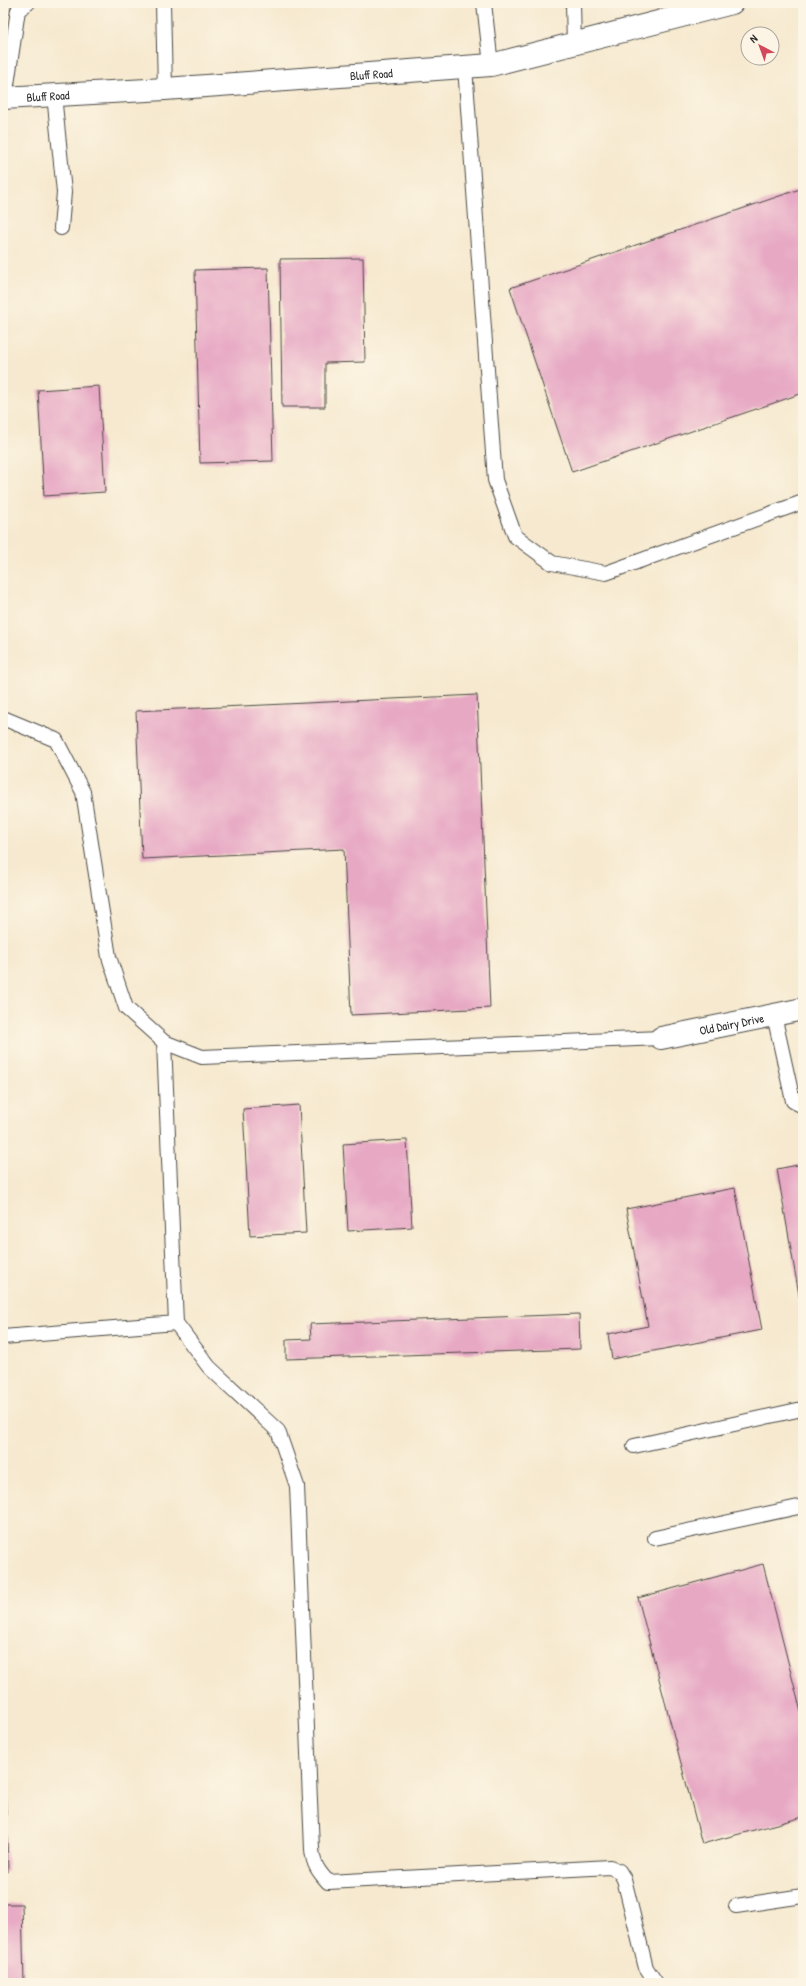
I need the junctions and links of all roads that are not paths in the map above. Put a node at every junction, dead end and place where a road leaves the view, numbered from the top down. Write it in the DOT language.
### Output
graph roads {
  1 [pos="28,3"];
  2 [pos="163,3"];
  3 [pos="484,3"];
  4 [pos="573,3"];
  5 [pos="732,3"];
  6 [pos="574,45"];
  7 [pos="491,65"];
  8 [pos="465,67"];
  9 [pos="165,89"];
  10 [pos="54,95"];
  11 [pos="4,98"];
  12 [pos="61,228"];
  13 [pos="803,502"];
  14 [pos="3,718"];
  15 [pos="803,1008"];
  16 [pos="774,1015"];
  17 [pos="661,1038"];
  18 [pos="164,1042"];
  19 [pos="803,1106"];
  20 [pos="176,1323"];
  21 [pos="3,1337"];
  22 [pos="803,1410"];
  23 [pos="634,1446"];
  24 [pos="803,1506"];
  25 [pos="655,1538"];
  26 [pos="803,1896"];
  27 [pos="736,1906"];
  28 [pos="656,1983"];
  1 -- 11 [label="lane"];
  2 -- 9 [label="lane"];
  3 -- 7 [label="lane"];
  4 -- 6 [label="lane"];
  5 -- 6 [label="main road, Bluff Road"];
  6 -- 7 [label="main road, Bluff Road"];
  7 -- 8 [label="main road, Bluff Road"];
  8 -- 9 [label="main road, Bluff Road"];
  8 -- 13 [label="lane"];
  9 -- 10 [label="main road, Bluff Road"];
  10 -- 11 [label="main road, Bluff Road"];
  10 -- 12 [label="lane"];
  14 -- 18 [label="lane"];
  15 -- 16 [label="main road, Old Dairy Drive"];
  16 -- 17 [label="main road, Old Dairy Drive"];
  16 -- 19 [label="lane"];
  17 -- 18 [label="lane"];
  18 -- 20 [label="lane"];
  20 -- 21 [label="lane"];
  20 -- 28 [label="lane"];
  22 -- 23 [label="lane"];
  24 -- 25 [label="lane"];
  26 -- 27 [label="lane"];
}
